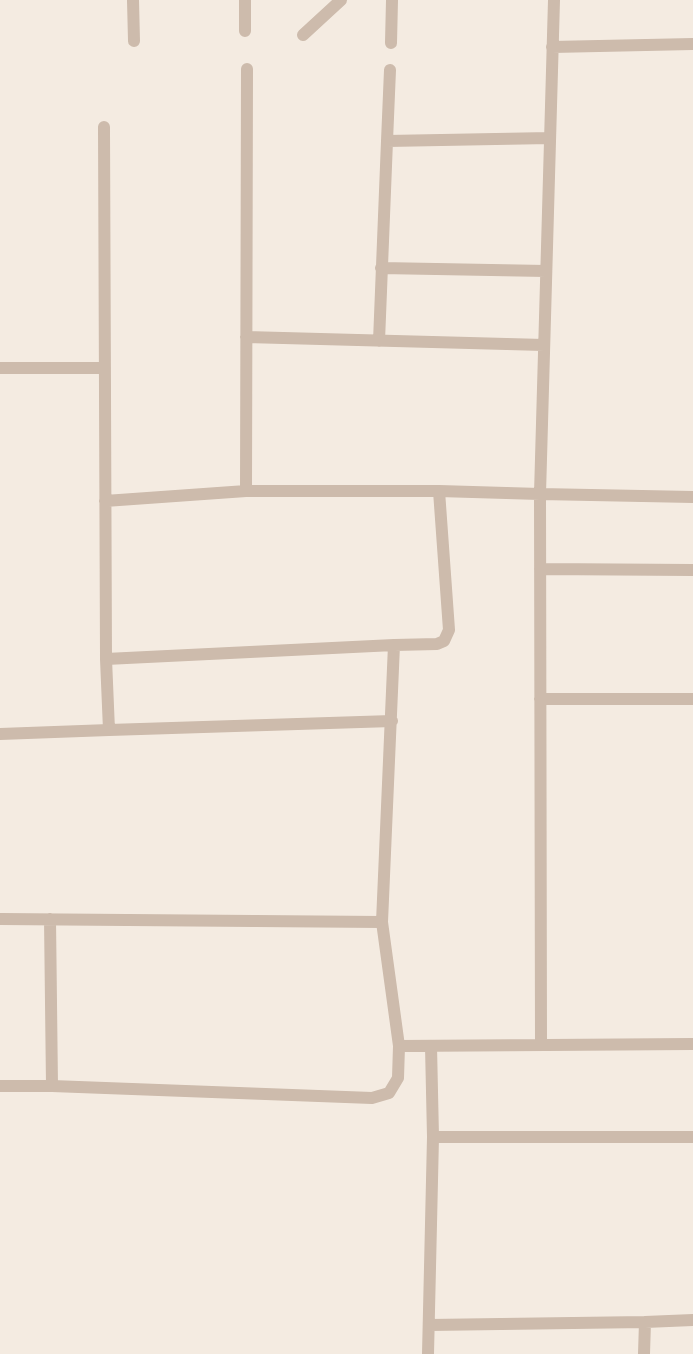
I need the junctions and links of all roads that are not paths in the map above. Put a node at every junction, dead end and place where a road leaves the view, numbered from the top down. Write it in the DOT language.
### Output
graph roads {
  1 [pos="133,0"];
  2 [pos="245,0"];
  3 [pos="342,0"];
  4 [pos="392,0"];
  5 [pos="554,0"];
  6 [pos="245,31"];
  7 [pos="303,35"];
  8 [pos="134,41"];
  9 [pos="391,43"];
  10 [pos="693,44"];
  11 [pos="552,47"];
  12 [pos="247,69"];
  13 [pos="390,70"];
  14 [pos="104,127"];
  15 [pos="550,138"];
  16 [pos="387,141"];
  17 [pos="381,268"];
  18 [pos="546,271"];
  19 [pos="246,337"];
  20 [pos="379,341"];
  21 [pos="544,345"];
  22 [pos="0,368"];
  23 [pos="105,368"];
  24 [pos="246,491"];
  25 [pos="440,491"];
  26 [pos="540,494"];
  27 [pos="693,497"];
  28 [pos="105,501"];
  29 [pos="540,568"];
  30 [pos="693,570"];
  31 [pos="394,645"];
  32 [pos="106,659"];
  33 [pos="540,699"];
  34 [pos="693,699"];
  35 [pos="392,721"];
  36 [pos="109,730"];
  37 [pos="0,734"];
  38 [pos="0,919"];
  39 [pos="50,920"];
  40 [pos="382,922"];
  41 [pos="693,1044"];
  42 [pos="541,1045"];
  43 [pos="399,1046"];
  44 [pos="431,1046"];
  45 [pos="0,1086"];
  46 [pos="52,1086"];
  47 [pos="433,1137"];
  48 [pos="693,1137"];
  49 [pos="693,1320"];
  50 [pos="644,1322"];
  51 [pos="429,1325"];
  52 [pos="428,1354"];
  53 [pos="644,1354"];
  1 -- 8 [label="street"];
  2 -- 6 [label="street"];
  3 -- 7 [label="street"];
  4 -- 9 [label="street"];
  5 -- 11 [label="street"];
  10 -- 11 [label="street"];
  11 -- 15 [label="street"];
  12 -- 19 [label="street"];
  13 -- 16 [label="street"];
  14 -- 23 [label="street"];
  15 -- 16 [label="street"];
  15 -- 18 [label="street"];
  16 -- 17 [label="street"];
  17 -- 18 [label="street"];
  17 -- 20 [label="street"];
  18 -- 21 [label="street"];
  19 -- 20 [label="street"];
  19 -- 24 [label="street"];
  20 -- 21 [label="street"];
  21 -- 26 [label="street"];
  22 -- 23 [label="street"];
  23 -- 28 [label="street"];
  24 -- 25 [label="street"];
  24 -- 28 [label="street"];
  25 -- 26 [label="street"];
  25 -- 31 [label="street"];
  26 -- 27 [label="street"];
  26 -- 29 [label="street"];
  28 -- 32 [label="street"];
  29 -- 30 [label="street"];
  29 -- 33 [label="street"];
  31 -- 32 [label="street"];
  31 -- 35 [label="street"];
  32 -- 36 [label="street"];
  33 -- 34 [label="street"];
  33 -- 42 [label="street"];
  35 -- 36 [label="street"];
  35 -- 40 [label="street"];
  36 -- 37 [label="street"];
  38 -- 39 [label="street"];
  39 -- 40 [label="street"];
  39 -- 46 [label="street"];
  40 -- 43 [label="street"];
  41 -- 42 [label="street"];
  42 -- 44 [label="street"];
  43 -- 44 [label="street"];
  43 -- 46 [label="street"];
  44 -- 47 [label="street"];
  45 -- 46 [label="street"];
  47 -- 48 [label="street"];
  47 -- 51 [label="street"];
  49 -- 50 [label="street"];
  50 -- 51 [label="street"];
  50 -- 53 [label="street"];
  51 -- 52 [label="street"];
}
